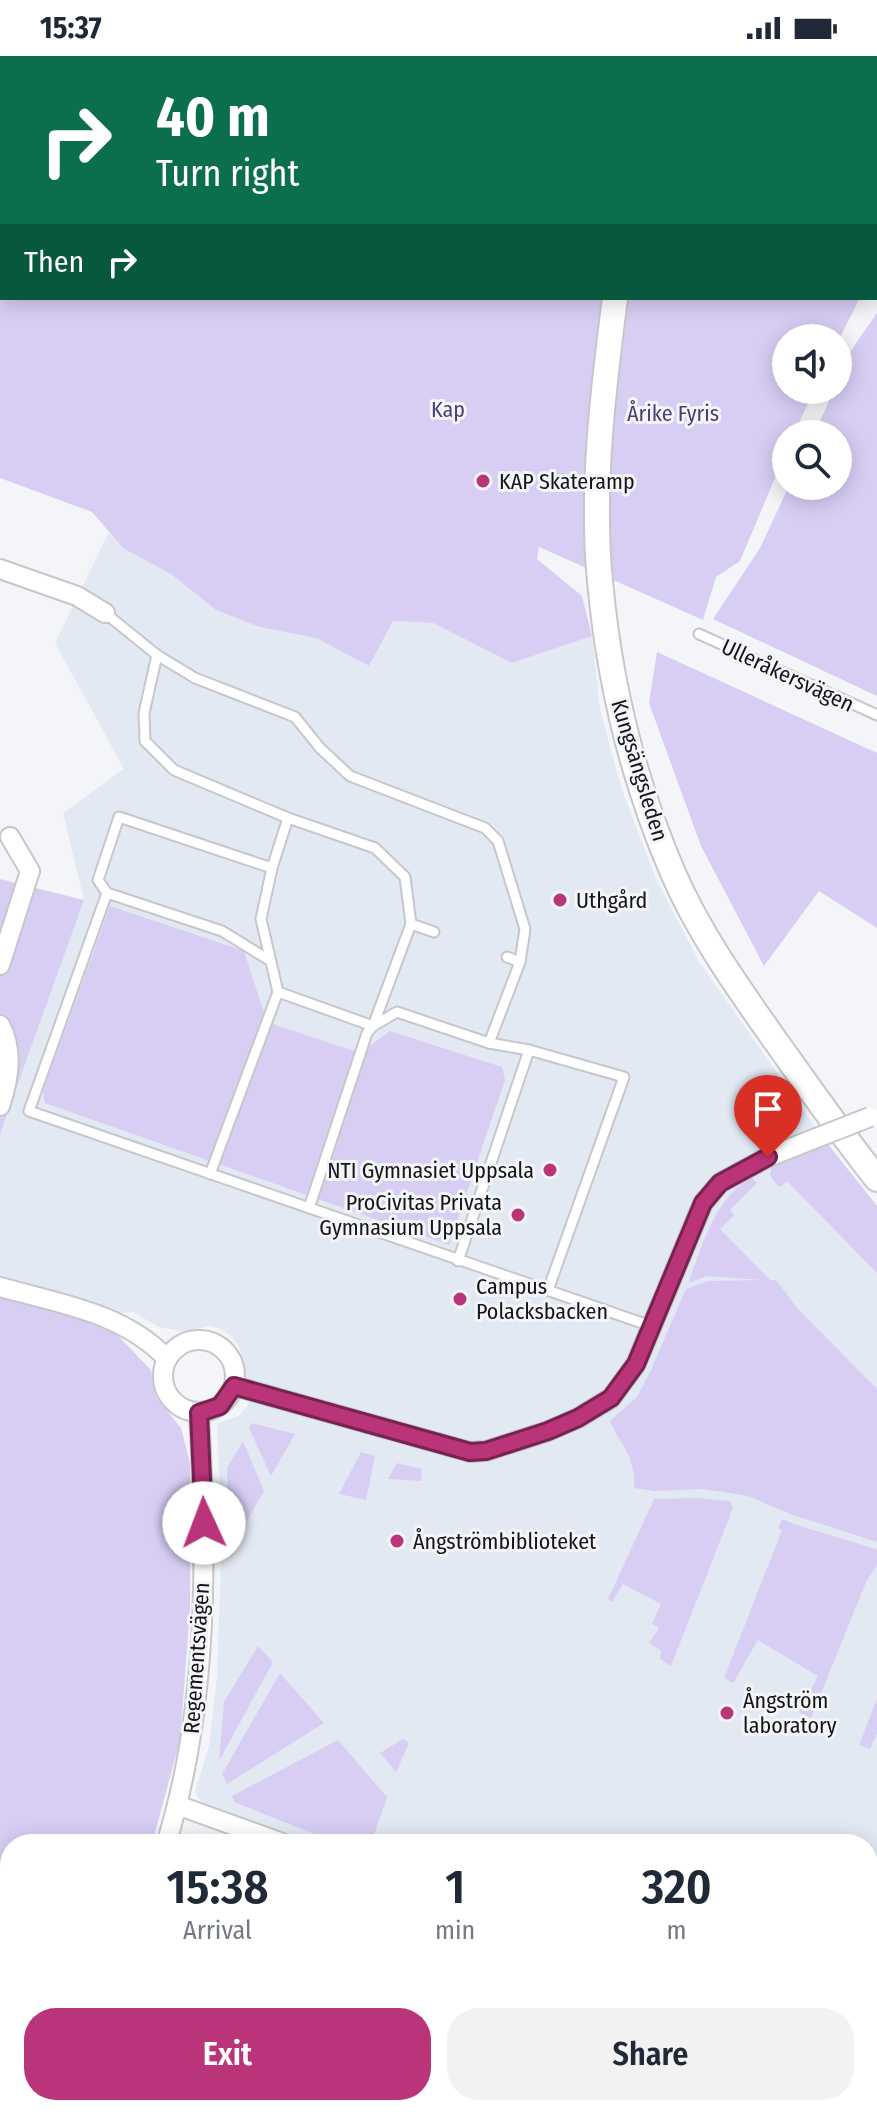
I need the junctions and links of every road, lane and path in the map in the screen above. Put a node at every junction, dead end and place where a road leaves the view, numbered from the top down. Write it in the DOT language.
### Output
graph roads {
  1 [pos="615,300"];
  2 [pos="0,569"];
  3 [pos="105,613"];
  4 [pos="699,634"];
  5 [pos="157,655"];
  6 [pos="877,715"];
  7 [pos="288,818"];
  8 [pos="10,837"];
  9 [pos="272,868"];
  10 [pos="107,893"];
  11 [pos="411,924"];
  12 [pos="434,932"];
  13 [pos="507,957"];
  14 [pos="269,960"];
  15 [pos="520,962"];
  16 [pos="0,965"];
  17 [pos="278,992"];
  18 [pos="0,1025"];
  19 [pos="373,1026"];
  20 [pos="489,1043"];
  21 [pos="529,1050"];
  22 [pos="0,1106"];
  23 [pos="874,1116"];
  24 [pos="210,1174"];
  25 [pos="877,1179"];
  26 [pos="309,1208"];
  27 [pos="458,1261"];
  28 [pos="0,1287"];
  29 [pos="548,1290"];
  30 [pos="651,1326"];
  31 [pos="167,1359"];
  32 [pos="234,1386"];
  33 [pos="199,1413"];
  34 [pos="177,1805"];
  35 [pos="169,1834"];
  36 [pos="257,1834"];
  1 -- 25 [label="main road, Kungsängsleden"];
  2 -- 3 [label="street"];
  3 -- 5 [label="lane"];
  4 -- 6 [label="lane, Ulleråkersvägen"];
  5 -- 7 [label="lane"];
  5 -- 15 [label="lane"];
  7 -- 9 [label="lane"];
  7 -- 11 [label="lane"];
  8 -- 16 [label="street"];
  9 -- 10 [label="lane"];
  9 -- 14 [label="lane"];
  10 -- 14 [label="lane"];
  10 -- 24 [label="lane"];
  11 -- 12 [label="lane"];
  11 -- 19 [label="lane"];
  13 -- 15 [label="lane"];
  14 -- 17 [label="lane"];
  15 -- 20 [label="lane"];
  17 -- 19 [label="lane"];
  17 -- 24 [label="lane"];
  18 -- 22 [label="street"];
  19 -- 20 [label="lane"];
  19 -- 26 [label="lane"];
  20 -- 21 [label="lane"];
  21 -- 27 [label="lane"];
  21 -- 29 [label="lane"];
  23 -- 30 [label="street, bridge"];
  24 -- 26 [label="lane"];
  26 -- 27 [label="lane"];
  27 -- 29 [label="lane"];
  28 -- 31 [label="street"];
  29 -- 30 [label="lane"];
  30 -- 32 [label="street"];
  31 -- 32 [label="street"];
  31 -- 33 [label="street"];
  32 -- 33 [label="street"];
  33 -- 34 [label="street, Regementsvägen"];
  34 -- 35 [label="street, Regementsvägen"];
  34 -- 36 [label="street"];
}
